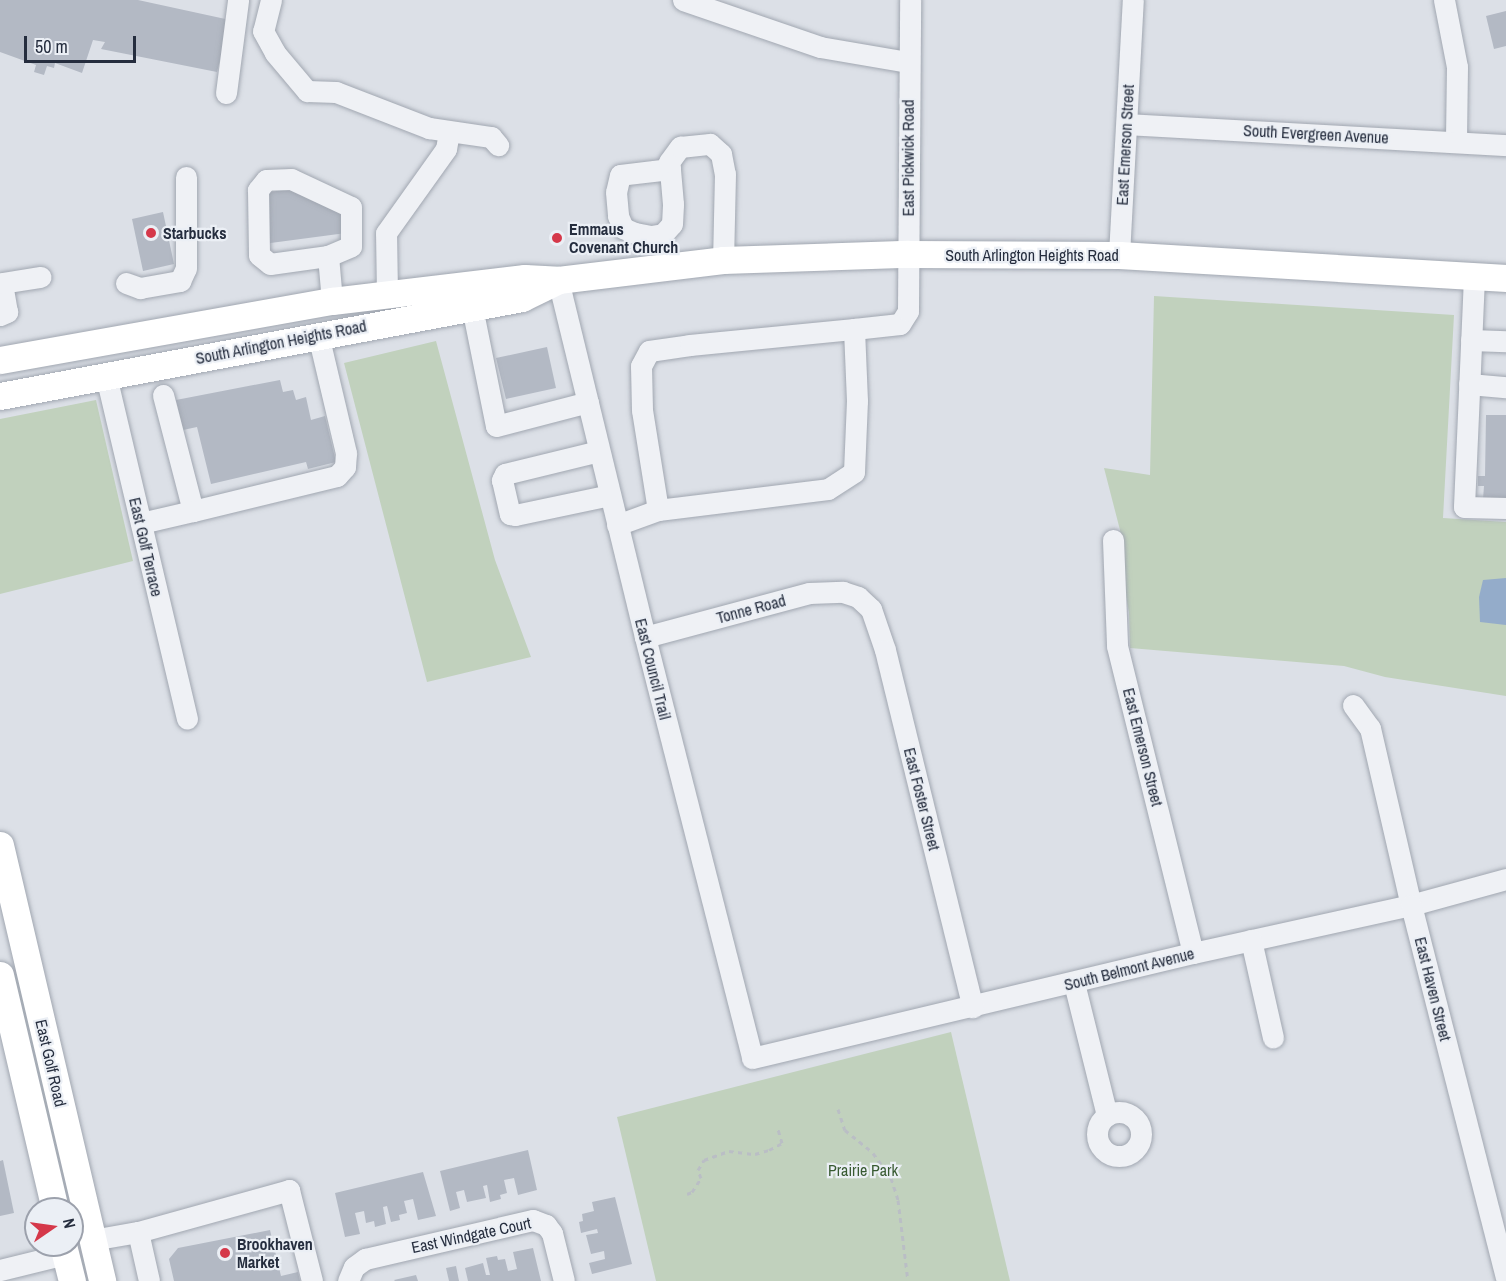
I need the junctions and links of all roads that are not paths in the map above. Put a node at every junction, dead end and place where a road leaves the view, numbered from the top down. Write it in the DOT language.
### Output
graph roads {
  1 [pos="238,0"];
  2 [pos="272,0"];
  3 [pos="683,0"];
  4 [pos="910,0"];
  5 [pos="1133,0"];
  6 [pos="1444,0"];
  7 [pos="908,62"];
  8 [pos="226,93"];
  9 [pos="1126,124"];
  10 [pos="450,132"];
  11 [pos="1456,141"];
  12 [pos="1506,145"];
  13 [pos="498,146"];
  14 [pos="670,169"];
  15 [pos="186,177"];
  16 [pos="655,235"];
  17 [pos="908,254"];
  18 [pos="1119,255"];
  19 [pos="328,256"];
  20 [pos="723,260"];
  21 [pos="658,268"];
  22 [pos="1474,276"];
  23 [pos="41,277"];
  24 [pos="1506,278"];
  25 [pos="558,280"];
  26 [pos="1,282"];
  27 [pos="126,283"];
  28 [pos="387,294"];
  29 [pos="333,301"];
  30 [pos="472,307"];
  31 [pos="0,315"];
  32 [pos="854,329"];
  33 [pos="318,335"];
  34 [pos="1471,340"];
  35 [pos="1506,341"];
  36 [pos="1,355"];
  37 [pos="106,376"];
  38 [pos="1469,384"];
  39 [pos="1506,387"];
  40 [pos="163,395"];
  41 [pos="0,396"];
  42 [pos="588,402"];
  43 [pos="599,451"];
  44 [pos="610,495"];
  45 [pos="1506,508"];
  46 [pos="658,510"];
  47 [pos="193,511"];
  48 [pos="141,523"];
  49 [pos="617,525"];
  50 [pos="1113,540"];
  51 [pos="858,597"];
  52 [pos="645,637"];
  53 [pos="1353,705"];
  54 [pos="186,718"];
  55 [pos="0,845"];
  56 [pos="1506,879"];
  57 [pos="1411,905"];
  58 [pos="1251,940"];
  59 [pos="1193,953"];
  60 [pos="0,975"];
  61 [pos="1074,983"];
  62 [pos="973,1007"];
  63 [pos="1273,1038"];
  64 [pos="752,1058"];
  65 [pos="1107,1115"];
  66 [pos="52,1197"];
  67 [pos="138,1232"];
  68 [pos="92,1240"];
  69 [pos="42,1257"];
  70 [pos="66,1257"];
  71 [pos="0,1270"];
  72 [pos="1506,1277"];
  73 [pos="72,1281"];
  74 [pos="102,1281"];
  75 [pos="149,1281"];
  76 [pos="312,1281"];
  77 [pos="348,1281"];
  78 [pos="564,1281"];
  1 -- 8 [label="street"];
  2 -- 10 [label="street"];
  3 -- 7 [label="street"];
  4 -- 7 [label="street, East Pickwick Road"];
  5 -- 9 [label="street, East Emerson Street"];
  6 -- 11 [label="street"];
  7 -- 17 [label="street, East Pickwick Road"];
  9 -- 11 [label="street, South Evergreen Avenue"];
  9 -- 18 [label="street, East Emerson Street"];
  10 -- 13 [label="street"];
  10 -- 28 [label="street"];
  11 -- 12 [label="street, South Evergreen Avenue"];
  14 -- 16 [label="street"];
  14 -- 16 [label="street"];
  14 -- 20 [label="street"];
  15 -- 27 [label="street"];
  16 -- 21 [label="street"];
  17 -- 18 [label="main road, South Arlington Heights Road"];
  17 -- 20 [label="main road, South Arlington Heights Road"];
  17 -- 32 [label="street, East Pickwick Road"];
  18 -- 22 [label="main road, South Arlington Heights Road"];
  19 -- 19 [label="street"];
  19 -- 29 [label="street"];
  20 -- 21 [label="main road, South Arlington Heights Road"];
  21 -- 25 [label="main road, South Arlington Heights Road"];
  22 -- 24 [label="main road, South Arlington Heights Road"];
  22 -- 34 [label="street"];
  23 -- 26 [label="street"];
  25 -- 28 [label="main road, South Arlington Heights Road"];
  25 -- 30 [label="main road, South Arlington Heights Road"];
  25 -- 42 [label="street, East Council Trail"];
  26 -- 31 [label="street"];
  28 -- 29 [label="main road, South Arlington Heights Road"];
  29 -- 36 [label="main road, South Arlington Heights Road"];
  30 -- 33 [label="main road, South Arlington Heights Road"];
  30 -- 42 [label="street"];
  32 -- 46 [label="street"];
  32 -- 46 [label="street"];
  33 -- 37 [label="main road, South Arlington Heights Road"];
  33 -- 47 [label="street"];
  34 -- 35 [label="street"];
  34 -- 38 [label="street"];
  37 -- 41 [label="main road, South Arlington Heights Road"];
  37 -- 48 [label="street, East Golf Terrace"];
  38 -- 39 [label="street"];
  38 -- 45 [label="street"];
  40 -- 47 [label="street"];
  42 -- 43 [label="street, East Council Trail"];
  43 -- 44 [label="street, East Council Trail"];
  43 -- 44 [label="street"];
  44 -- 49 [label="street, East Council Trail"];
  46 -- 49 [label="street"];
  47 -- 48 [label="street"];
  48 -- 54 [label="street, East Golf Terrace"];
  49 -- 52 [label="street, East Council Trail"];
  50 -- 59 [label="street, East Emerson Street"];
  51 -- 52 [label="street, Tonne Road"];
  51 -- 62 [label="street, East Foster Street"];
  52 -- 64 [label="street, East Council Trail"];
  53 -- 57 [label="street, East Haven Street"];
  55 -- 68 [label="main road, East Golf Road"];
  56 -- 57 [label="street, South Belmont Avenue"];
  57 -- 58 [label="street, South Belmont Avenue"];
  57 -- 72 [label="street, East Haven Street"];
  58 -- 59 [label="street, South Belmont Avenue"];
  58 -- 63 [label="street"];
  59 -- 61 [label="street, South Belmont Avenue"];
  60 -- 66 [label="main road, East Golf Road"];
  61 -- 62 [label="street, South Belmont Avenue"];
  61 -- 65 [label="street"];
  62 -- 64 [label="street, South Belmont Avenue"];
  67 -- 68 [label="street"];
  67 -- 75 [label="street"];
  67 -- 76 [label="street"];
  68 -- 74 [label="main road, East Golf Road"];
  69 -- 71 [label="street"];
  70 -- 73 [label="main road"];
  77 -- 78 [label="street, East Windgate Court"];
}
